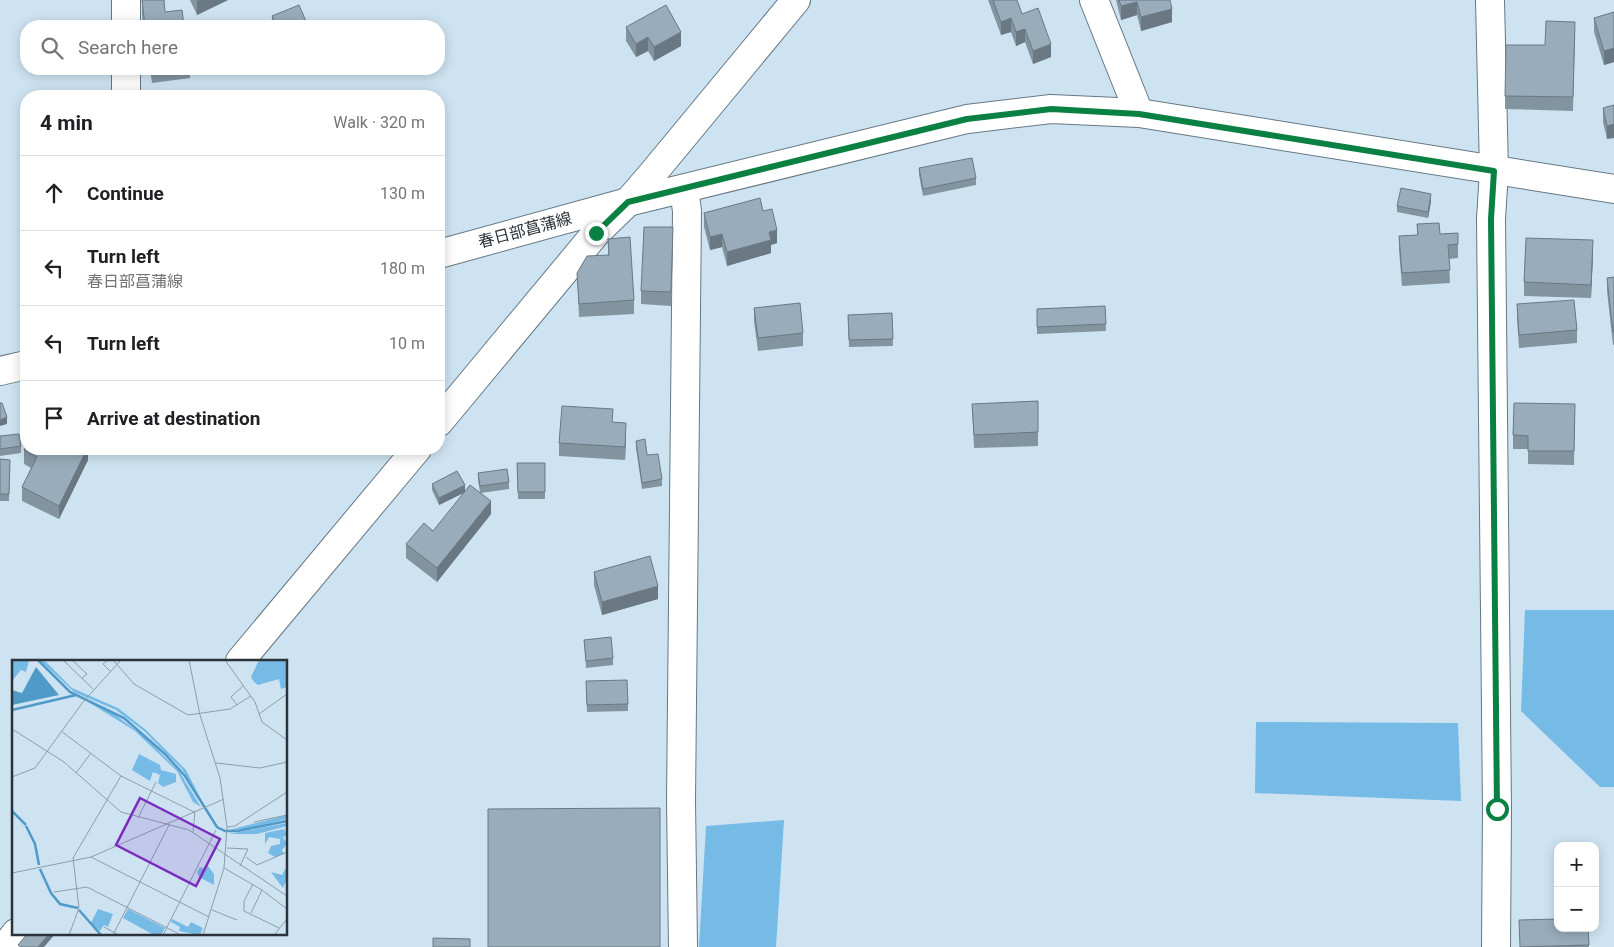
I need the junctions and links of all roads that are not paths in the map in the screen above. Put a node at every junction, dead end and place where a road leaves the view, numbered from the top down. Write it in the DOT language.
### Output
graph roads {
  1 [pos="126,0"];
  2 [pos="796,0"];
  3 [pos="1094,0"];
  4 [pos="1490,0"];
  5 [pos="126,20"];
  6 [pos="126,75"];
  7 [pos="126,90"];
  8 [pos="1139,114"];
  9 [pos="1494,171"];
  10 [pos="684,189"];
  11 [pos="1614,189"];
  12 [pos="628,202"];
  13 [pos="445,252"];
  14 [pos="20,366"];
  15 [pos="0,371"];
  16 [pos="445,415"];
  17 [pos="412,455"];
  18 [pos="241,660"];
  19 [pos="15,934"];
  20 [pos="5,947"];
  21 [pos="683,947"];
  22 [pos="1496,947"];
  1 -- 5 [label="street"];
  2 -- 12 [label="street"];
  3 -- 8 [label="street"];
  4 -- 9 [label="street"];
  6 -- 7 [label="street"];
  8 -- 9 [label="street, 春日部菖蒲線"];
  8 -- 10 [label="street, 春日部菖蒲線"];
  9 -- 11 [label="street, 春日部菖蒲線"];
  9 -- 22 [label="street"];
  10 -- 12 [label="street, 春日部菖蒲線"];
  10 -- 21 [label="street"];
  12 -- 13 [label="street, 春日部菖蒲線"];
  12 -- 16 [label="street"];
  14 -- 15 [label="street"];
  17 -- 18 [label="street"];
  19 -- 20 [label="street"];
}
